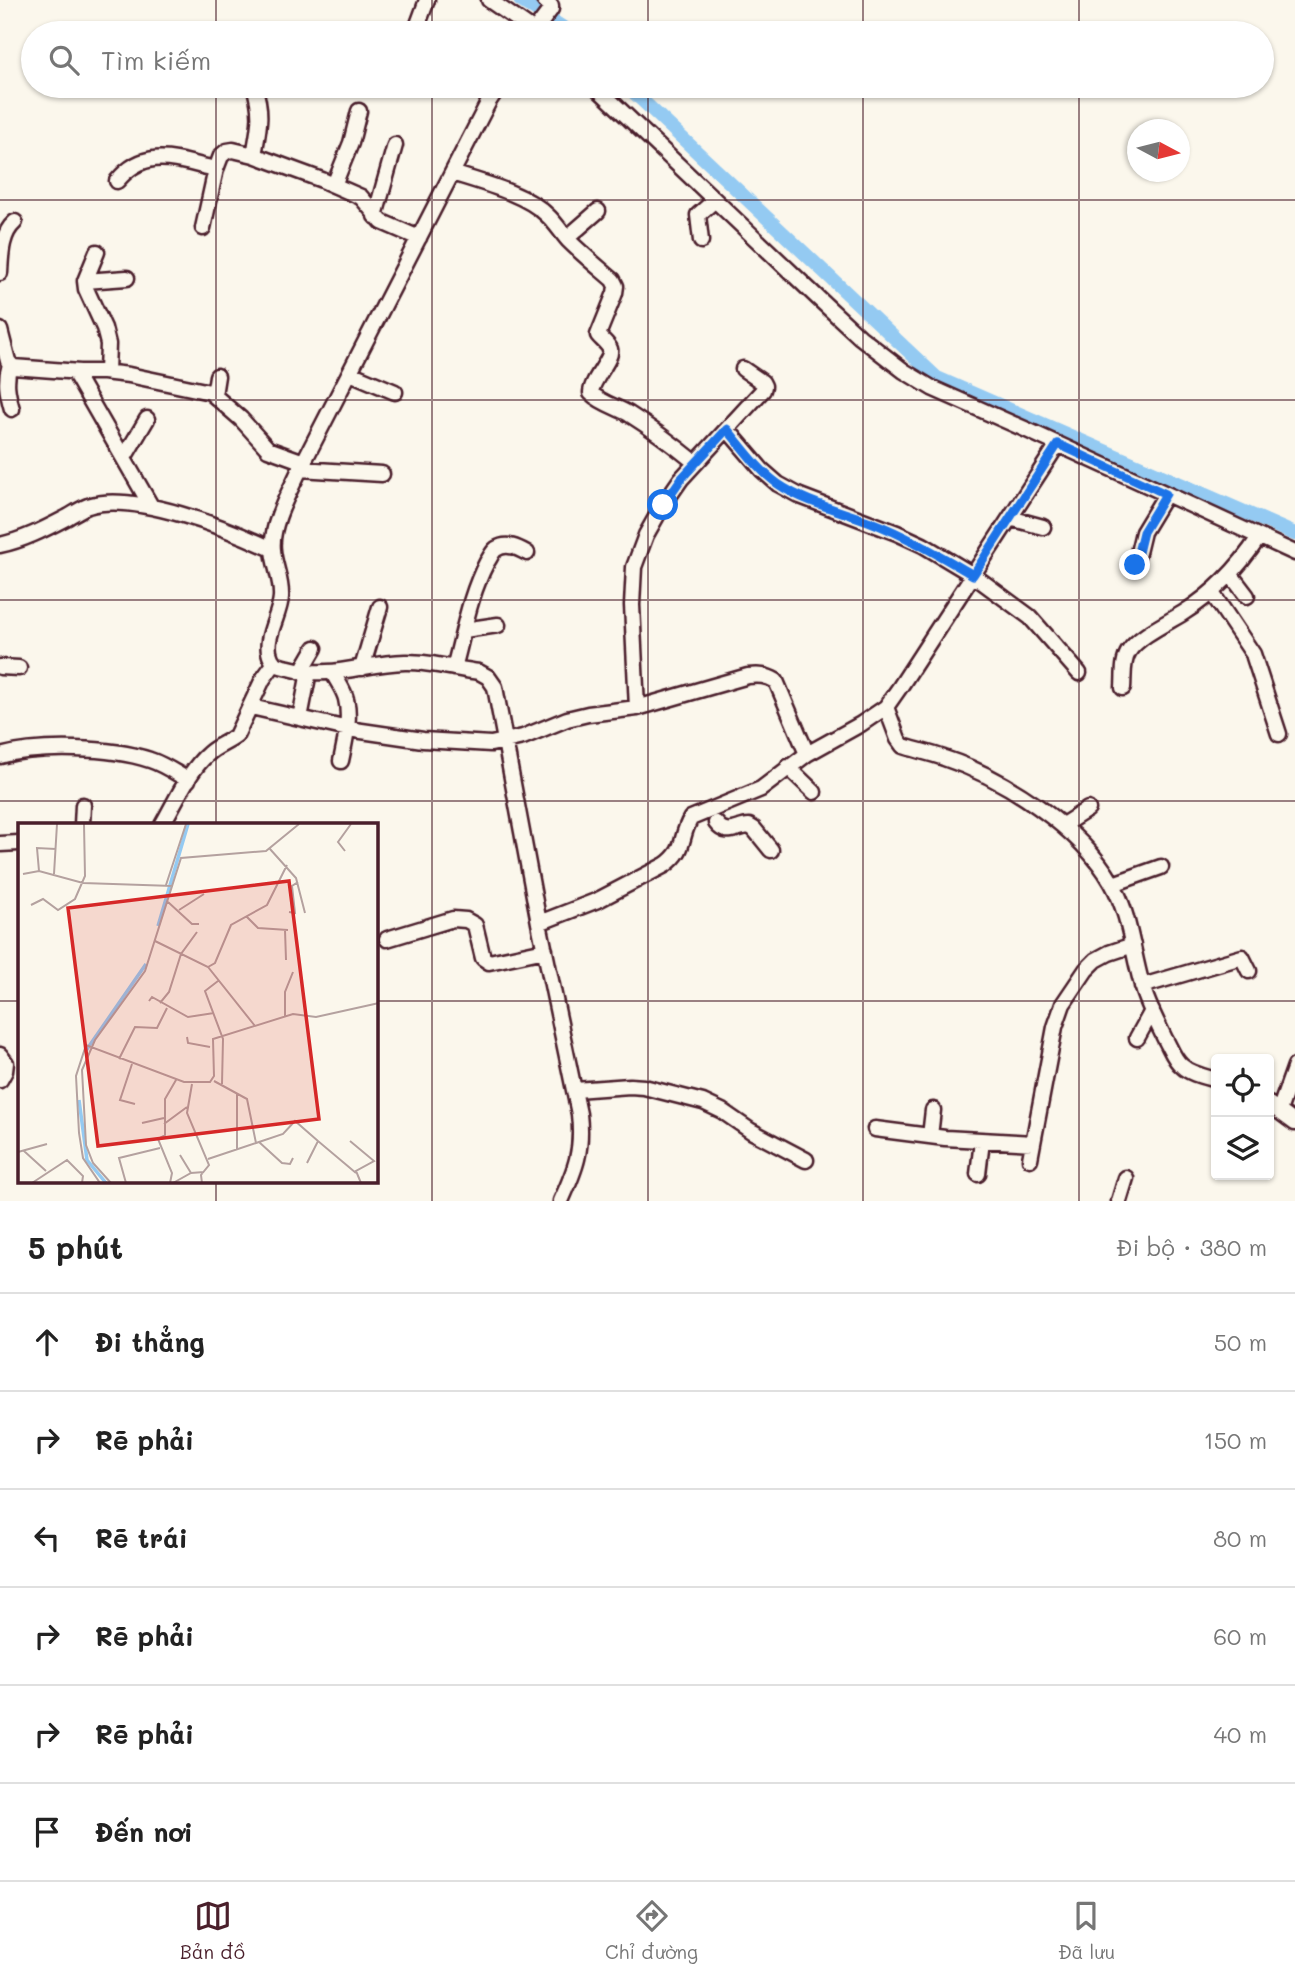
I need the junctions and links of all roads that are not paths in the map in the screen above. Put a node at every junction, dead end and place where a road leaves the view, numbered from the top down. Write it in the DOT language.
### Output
graph roads {
  1 [pos="427,0"];
  2 [pos="489,0"];
  3 [pos="418,21"];
  4 [pos="538,21"];
  5 [pos="257,98"];
  6 [pos="491,98"];
  7 [pos="608,98"];
  8 [pos="359,111"];
  9 [pos="395,145"];
  10 [pos="254,155"];
  11 [pos="216,169"];
  12 [pos="452,173"];
  13 [pos="117,181"];
  14 [pos="334,186"];
  15 [pos="715,200"];
  16 [pos="598,211"];
  17 [pos="375,216"];
  18 [pos="15,222"];
  19 [pos="203,228"];
  20 [pos="419,238"];
  21 [pos="567,238"];
  22 [pos="701,241"];
  23 [pos="97,252"];
  24 [pos="0,272"];
  25 [pos="127,278"];
  26 [pos="85,281"];
  27 [pos="0,330"];
  28 [pos="10,364"];
  29 [pos="743,369"];
  30 [pos="74,372"];
  31 [pos="107,372"];
  32 [pos="350,373"];
  33 [pos="217,376"];
  34 [pos="395,392"];
  35 [pos="214,395"];
  36 [pos="12,409"];
  37 [pos="147,419"];
  38 [pos="727,429"];
  39 [pos="1058,444"];
  40 [pos="124,458"];
  41 [pos="695,463"];
  42 [pos="302,466"];
  43 [pos="382,474"];
  44 [pos="1166,494"];
  45 [pos="151,506"];
  46 [pos="1010,518"];
  47 [pos="1043,527"];
  48 [pos="1259,537"];
  49 [pos="0,545"];
  50 [pos="272,549"];
  51 [pos="527,553"];
  52 [pos="1295,553"];
  53 [pos="1135,565"];
  54 [pos="973,575"];
  55 [pos="1231,575"];
  56 [pos="1212,593"];
  57 [pos="1247,596"];
  58 [pos="380,607"];
  59 [pos="498,625"];
  60 [pos="464,630"];
  61 [pos="315,648"];
  62 [pos="274,664"];
  63 [pos="0,667"];
  64 [pos="19,668"];
  65 [pos="362,668"];
  66 [pos="454,668"];
  67 [pos="305,672"];
  68 [pos="333,673"];
  69 [pos="1079,673"];
  70 [pos="1123,688"];
  71 [pos="251,707"];
  72 [pos="886,707"];
  73 [pos="636,708"];
  74 [pos="300,718"];
  75 [pos="348,729"];
  76 [pos="1279,734"];
  77 [pos="505,742"];
  78 [pos="807,754"];
  79 [pos="0,756"];
  80 [pos="341,761"];
  81 [pos="788,767"];
  82 [pos="188,780"];
  83 [pos="814,792"];
  84 [pos="83,806"];
  85 [pos="1088,809"];
  86 [pos="712,817"];
  87 [pos="82,823"];
  88 [pos="163,823"];
  89 [pos="1063,825"];
  90 [pos="18,843"];
  91 [pos="0,844"];
  92 [pos="771,850"];
  93 [pos="1161,867"];
  94 [pos="1112,884"];
  95 [pos="539,923"];
  96 [pos="387,939"];
  97 [pos="1133,945"];
  98 [pos="545,950"];
  99 [pos="1249,971"];
  100 [pos="1142,986"];
  101 [pos="1152,1011"];
  102 [pos="1137,1038"];
  103 [pos="0,1055"];
  104 [pos="1295,1066"];
  105 [pos="1211,1078"];
  106 [pos="0,1080"];
  107 [pos="575,1090"];
  108 [pos="1274,1108"];
  109 [pos="933,1110"];
  110 [pos="1295,1123"];
  111 [pos="875,1129"];
  112 [pos="930,1136"];
  113 [pos="982,1141"];
  114 [pos="1033,1143"];
  115 [pos="1030,1159"];
  116 [pos="806,1160"];
  117 [pos="978,1174"];
  118 [pos="1126,1178"];
  119 [pos="561,1201"];
  120 [pos="1119,1201"];
  1 -- 3 [label="street"];
  2 -- 4 [label="street"];
  5 -- 10 [label="street"];
  6 -- 12 [label="street"];
  7 -- 15 [label="street"];
  8 -- 14 [label="street"];
  9 -- 17 [label="street"];
  10 -- 11 [label="street"];
  10 -- 14 [label="street"];
  11 -- 13 [label="street"];
  11 -- 19 [label="street"];
  12 -- 20 [label="street"];
  12 -- 21 [label="street"];
  14 -- 17 [label="street"];
  15 -- 22 [label="street"];
  15 -- 39 [label="street"];
  16 -- 21 [label="street"];
  17 -- 20 [label="street"];
  18 -- 24 [label="street"];
  20 -- 32 [label="street"];
  21 -- 41 [label="street"];
  23 -- 26 [label="street"];
  25 -- 26 [label="street"];
  26 -- 31 [label="street"];
  27 -- 28 [label="street"];
  28 -- 30 [label="street"];
  28 -- 36 [label="street"];
  29 -- 38 [label="street"];
  30 -- 31 [label="street"];
  30 -- 40 [label="street"];
  31 -- 35 [label="street"];
  32 -- 34 [label="street"];
  32 -- 42 [label="street"];
  33 -- 35 [label="street"];
  35 -- 42 [label="street"];
  37 -- 40 [label="street"];
  38 -- 41 [label="street"];
  38 -- 54 [label="street"];
  39 -- 44 [label="street"];
  39 -- 46 [label="street"];
  40 -- 45 [label="street"];
  41 -- 73 [label="street"];
  42 -- 43 [label="street"];
  42 -- 50 [label="street"];
  44 -- 48 [label="street"];
  44 -- 53 [label="street"];
  45 -- 49 [label="street"];
  45 -- 50 [label="street"];
  46 -- 47 [label="street"];
  46 -- 54 [label="street"];
  48 -- 52 [label="street"];
  48 -- 55 [label="street"];
  50 -- 62 [label="street"];
  51 -- 60 [label="street"];
  54 -- 69 [label="street"];
  54 -- 72 [label="street"];
  55 -- 56 [label="street"];
  55 -- 57 [label="street"];
  56 -- 70 [label="street"];
  56 -- 76 [label="street"];
  58 -- 65 [label="street"];
  59 -- 60 [label="street"];
  60 -- 66 [label="street"];
  61 -- 67 [label="street"];
  62 -- 67 [label="street"];
  62 -- 71 [label="street"];
  63 -- 64 [label="street"];
  65 -- 66 [label="street"];
  65 -- 68 [label="street"];
  66 -- 77 [label="street"];
  67 -- 68 [label="street"];
  67 -- 74 [label="street"];
  68 -- 75 [label="street"];
  71 -- 74 [label="street"];
  71 -- 82 [label="street"];
  72 -- 78 [label="street"];
  72 -- 89 [label="street"];
  73 -- 77 [label="street"];
  73 -- 78 [label="street"];
  74 -- 75 [label="street"];
  75 -- 77 [label="street"];
  75 -- 80 [label="street"];
  77 -- 95 [label="street"];
  78 -- 81 [label="street"];
  79 -- 82 [label="street"];
  81 -- 83 [label="street"];
  81 -- 86 [label="street"];
  82 -- 88 [label="street"];
  84 -- 87 [label="street"];
  85 -- 89 [label="street"];
  86 -- 92 [label="street"];
  86 -- 95 [label="street"];
  89 -- 94 [label="street"];
  90 -- 91 [label="street"];
  93 -- 94 [label="street"];
  94 -- 97 [label="street"];
  95 -- 98 [label="street"];
  96 -- 98 [label="street"];
  97 -- 100 [label="street"];
  97 -- 114 [label="street"];
  98 -- 107 [label="street"];
  99 -- 100 [label="street"];
  100 -- 101 [label="street"];
  101 -- 102 [label="street"];
  101 -- 105 [label="street"];
  103 -- 106 [label="street"];
  104 -- 108 [label="street"];
  107 -- 116 [label="street"];
  107 -- 119 [label="street"];
  108 -- 110 [label="street"];
  109 -- 112 [label="street"];
  111 -- 112 [label="street"];
  112 -- 113 [label="street"];
  113 -- 114 [label="street"];
  113 -- 117 [label="street"];
  114 -- 115 [label="street"];
  118 -- 120 [label="street"];
}
